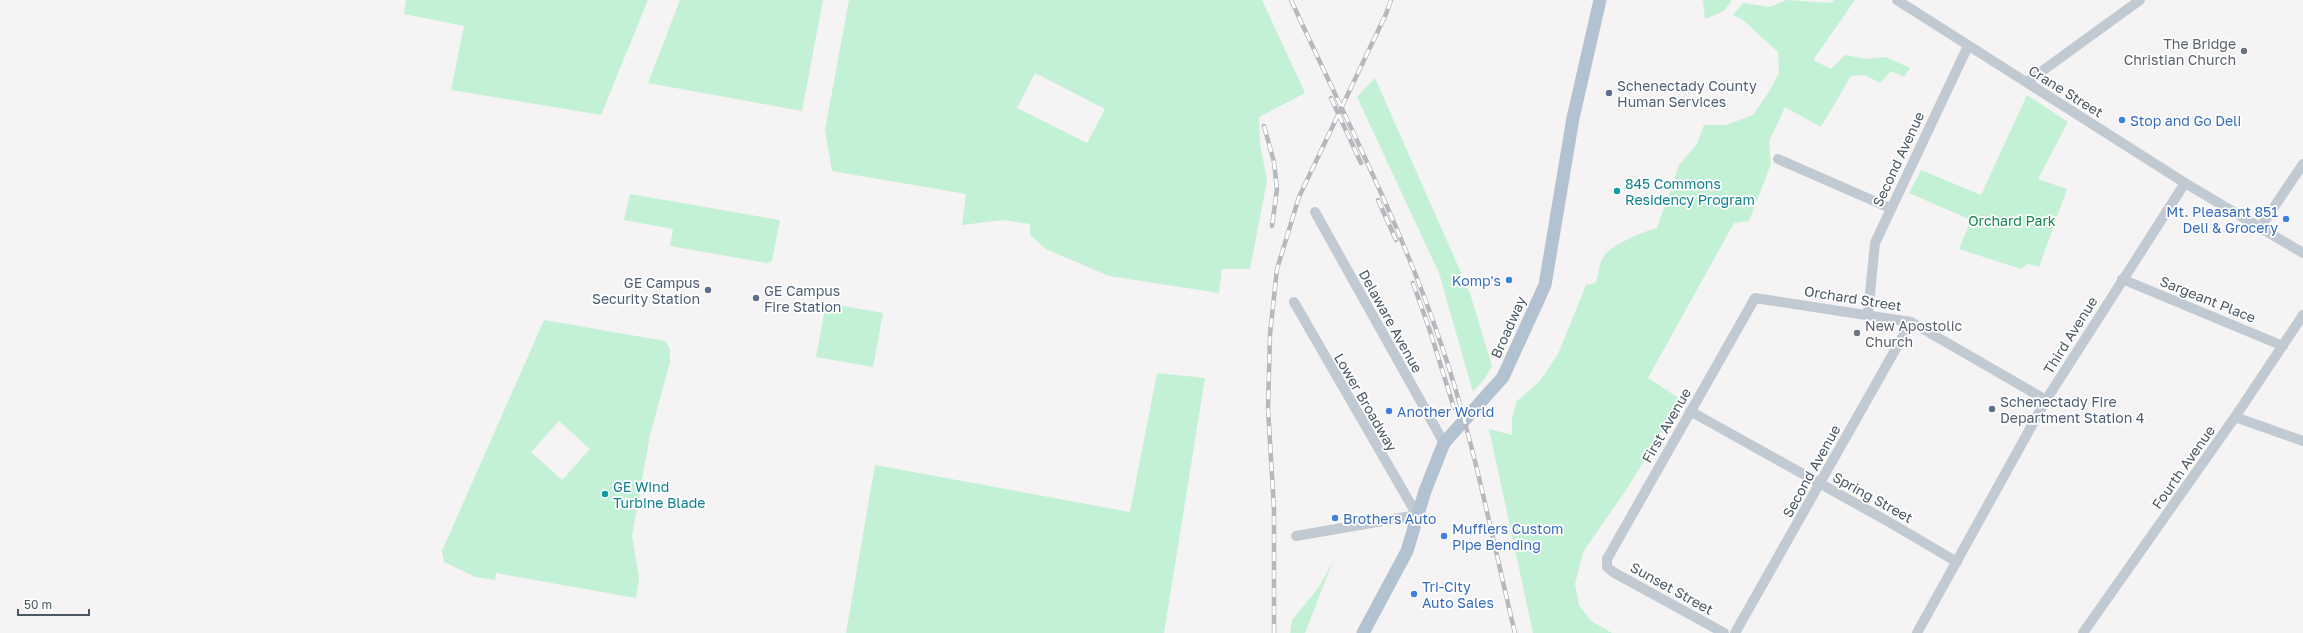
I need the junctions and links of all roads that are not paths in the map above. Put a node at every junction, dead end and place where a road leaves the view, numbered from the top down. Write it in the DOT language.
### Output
graph roads {
  1 [pos="1600,0"];
  2 [pos="1897,0"];
  3 [pos="2140,0"];
  4 [pos="1968,46"];
  5 [pos="2027,82"];
  6 [pos="1778,158"];
  7 [pos="2303,164"];
  8 [pos="2185,183"];
  9 [pos="1890,208"];
  10 [pos="1315,212"];
  11 [pos="2260,228"];
  12 [pos="2303,253"];
  13 [pos="2122,279"];
  14 [pos="1755,298"];
  15 [pos="1294,302"];
  16 [pos="1868,314"];
  17 [pos="2303,315"];
  18 [pos="1911,322"];
  19 [pos="2283,346"];
  20 [pos="2046,400"];
  21 [pos="1690,411"];
  22 [pos="2236,417"];
  23 [pos="2303,441"];
  24 [pos="1444,443"];
  25 [pos="1820,483"];
  26 [pos="1417,515"];
  27 [pos="1296,536"];
  28 [pos="1957,562"];
  29 [pos="1607,567"];
  30 [pos="1363,633"];
  31 [pos="1724,633"];
  32 [pos="1735,633"];
  33 [pos="1917,633"];
  34 [pos="2082,633"];
  1 -- 24 [label="main road, Broadway"];
  2 -- 4 [label="street, Crane Street"];
  3 -- 5 [label="street"];
  4 -- 5 [label="street, Crane Street"];
  4 -- 9 [label="street, Second Avenue"];
  5 -- 8 [label="street, Crane Street"];
  6 -- 9 [label="street"];
  7 -- 11 [label="street"];
  8 -- 11 [label="street, Crane Street"];
  8 -- 13 [label="street, Third Avenue"];
  9 -- 16 [label="street, Second Avenue"];
  10 -- 24 [label="street, Delaware Avenue"];
  11 -- 12 [label="street, Crane Street"];
  13 -- 19 [label="street, Sargeant Place"];
  13 -- 20 [label="street, Third Avenue"];
  14 -- 16 [label="street, Orchard Street"];
  14 -- 21 [label="street, First Avenue"];
  15 -- 26 [label="street, Lower Broadway"];
  16 -- 18 [label="street, Orchard Street"];
  17 -- 19 [label="street, Fourth Avenue"];
  18 -- 20 [label="street, Orchard Street"];
  18 -- 25 [label="street, Second Avenue"];
  19 -- 22 [label="street, Fourth Avenue"];
  20 -- 28 [label="street, Third Avenue"];
  21 -- 25 [label="street, Spring Street"];
  21 -- 29 [label="street, First Avenue"];
  22 -- 23 [label="street"];
  22 -- 34 [label="street, Fourth Avenue"];
  24 -- 26 [label="main road, Broadway"];
  25 -- 28 [label="street, Spring Street"];
  25 -- 32 [label="street, Second Avenue"];
  26 -- 27 [label="street"];
  26 -- 30 [label="main road, Broadway"];
  28 -- 33 [label="street, Third Avenue"];
  29 -- 31 [label="street, Sunset Street"];
}
